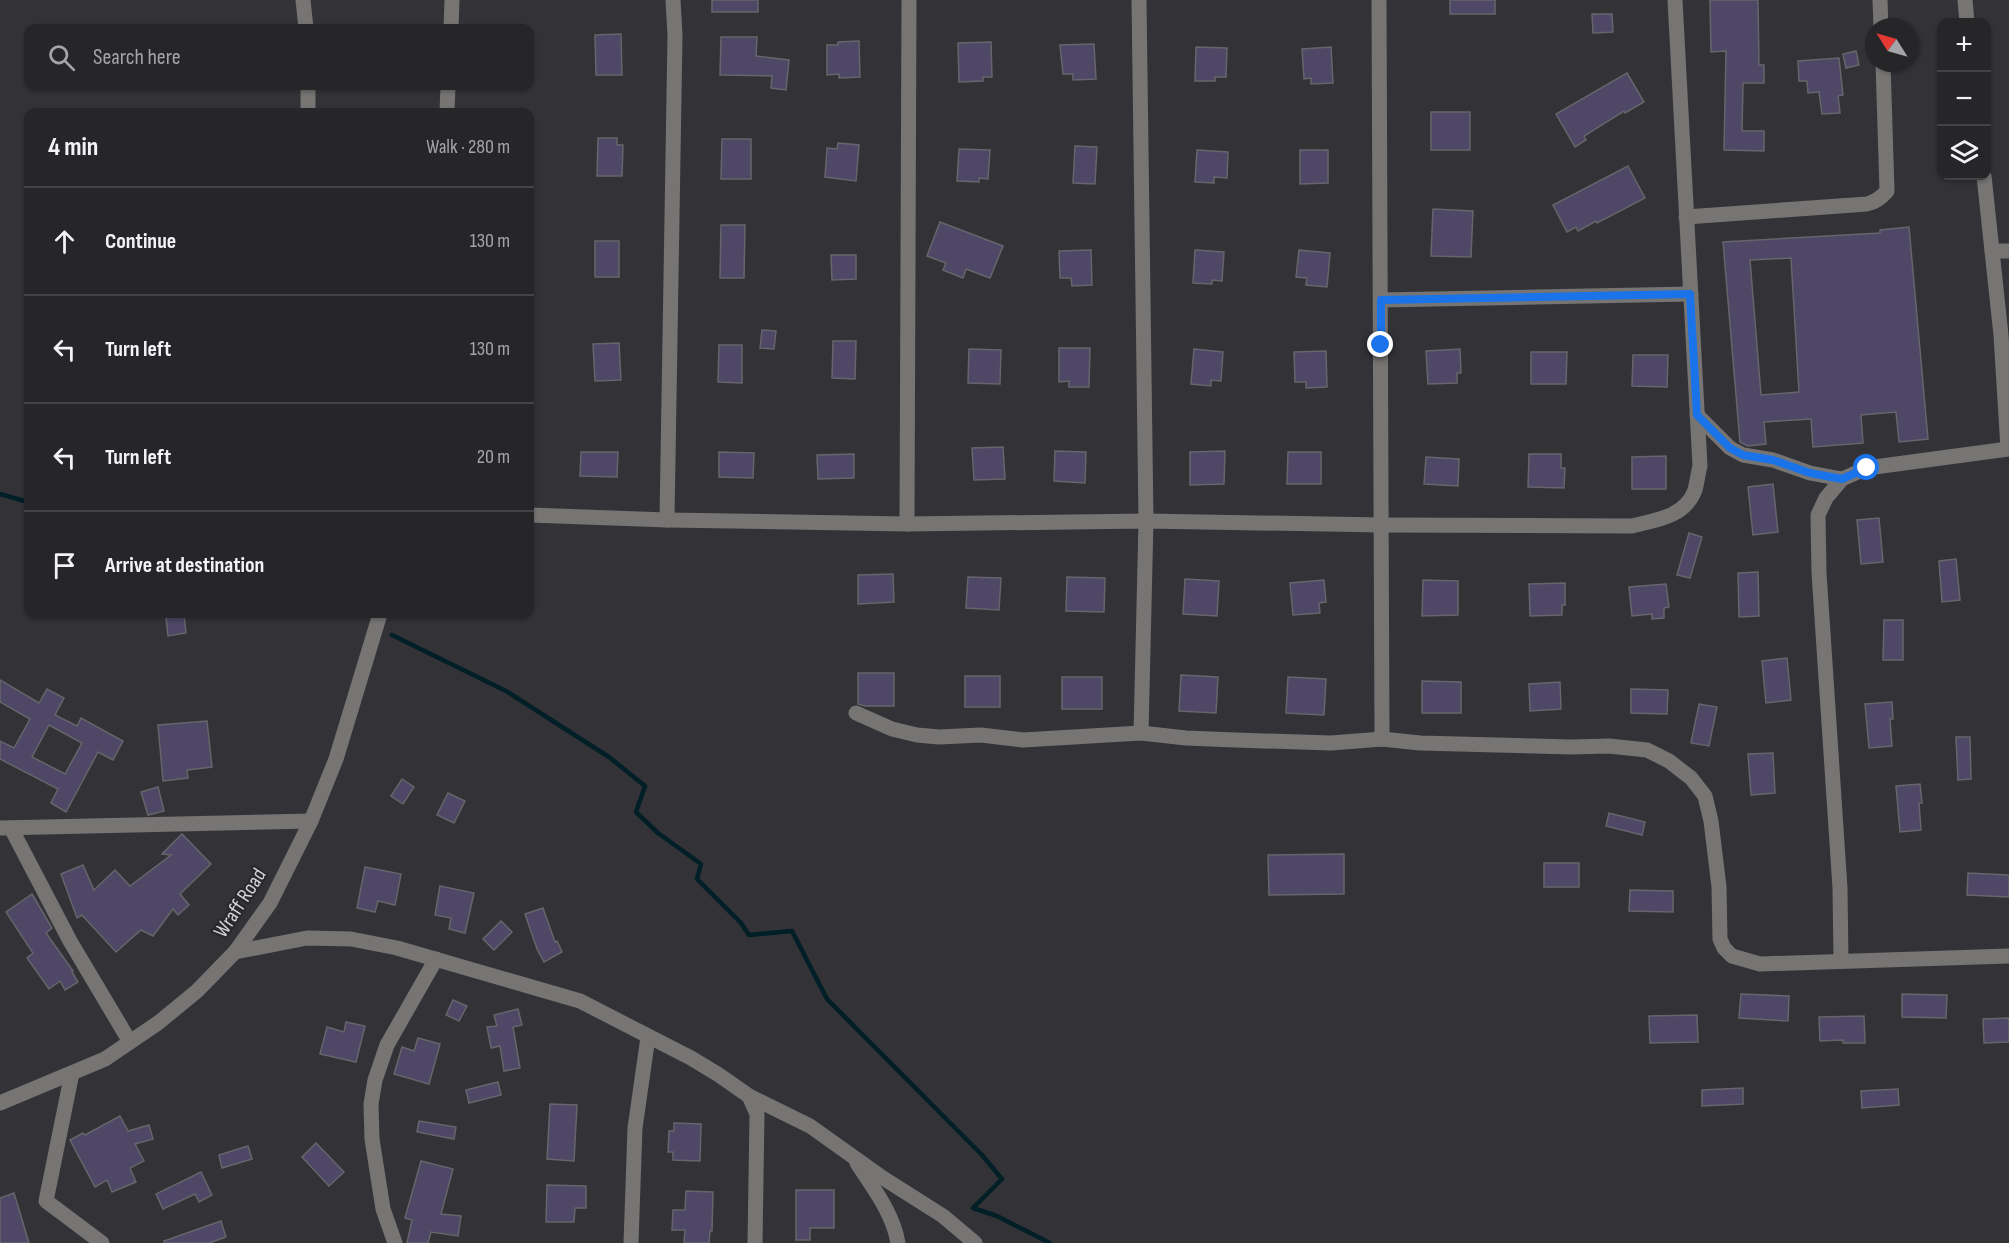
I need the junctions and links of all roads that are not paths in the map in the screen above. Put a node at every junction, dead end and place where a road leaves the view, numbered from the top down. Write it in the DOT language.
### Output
graph roads {
  1 [pos="303,0"];
  2 [pos="452,0"];
  3 [pos="673,0"];
  4 [pos="909,0"];
  5 [pos="1139,0"];
  6 [pos="1379,0"];
  7 [pos="1675,0"];
  8 [pos="1880,0"];
  9 [pos="1965,0"];
  10 [pos="1881,18"];
  11 [pos="1967,18"];
  12 [pos="306,24"];
  13 [pos="451,24"];
  14 [pos="1883,72"];
  15 [pos="308,90"];
  16 [pos="448,90"];
  17 [pos="308,108"];
  18 [pos="447,108"];
  19 [pos="1984,180"];
  20 [pos="1686,218"];
  21 [pos="1992,251"];
  22 [pos="2009,251"];
  23 [pos="1690,294"];
  24 [pos="1381,300"];
  25 [pos="1697,415"];
  26 [pos="2008,453"];
  27 [pos="1810,473"];
  28 [pos="1842,479"];
  29 [pos="1824,504"];
  30 [pos="534,515"];
  31 [pos="667,520"];
  32 [pos="1146,521"];
  33 [pos="908,524"];
  34 [pos="1382,525"];
  35 [pos="379,618"];
  36 [pos="856,713"];
  37 [pos="1141,733"];
  38 [pos="1382,739"];
  39 [pos="311,821"];
  40 [pos="5,828"];
  41 [pos="235,952"];
  42 [pos="2009,956"];
  43 [pos="436,959"];
  44 [pos="1841,961"];
  45 [pos="648,1038"];
  46 [pos="130,1042"];
  47 [pos="72,1073"];
  48 [pos="749,1096"];
  49 [pos="0,1102"];
  50 [pos="853,1157"];
  51 [pos="102,1243"];
  52 [pos="395,1243"];
  53 [pos="631,1243"];
  54 [pos="755,1243"];
  55 [pos="897,1243"];
  56 [pos="975,1243"];
  1 -- 12 [label="street"];
  2 -- 13 [label="street"];
  3 -- 31 [label="street"];
  4 -- 33 [label="street"];
  5 -- 32 [label="street"];
  6 -- 24 [label="street"];
  7 -- 20 [label="street"];
  8 -- 10 [label="street"];
  9 -- 11 [label="street"];
  14 -- 20 [label="street"];
  15 -- 17 [label="street"];
  16 -- 18 [label="street"];
  19 -- 21 [label="street"];
  20 -- 23 [label="street"];
  21 -- 22 [label="street"];
  21 -- 26 [label="street"];
  23 -- 24 [label="street"];
  23 -- 25 [label="street"];
  24 -- 34 [label="street"];
  25 -- 27 [label="street"];
  25 -- 34 [label="street"];
  26 -- 28 [label="street"];
  27 -- 28 [label="street"];
  27 -- 29 [label="street"];
  28 -- 29 [label="street"];
  29 -- 44 [label="street"];
  30 -- 31 [label="street"];
  31 -- 33 [label="street"];
  32 -- 33 [label="street"];
  32 -- 34 [label="street"];
  32 -- 37 [label="street"];
  34 -- 38 [label="street"];
  35 -- 39 [label="street, Wraff Road"];
  36 -- 37 [label="street"];
  37 -- 38 [label="street"];
  38 -- 44 [label="street"];
  39 -- 40 [label="street"];
  39 -- 41 [label="street, Wraff Road"];
  40 -- 46 [label="street"];
  41 -- 43 [label="street"];
  41 -- 46 [label="street, Wraff Road"];
  42 -- 44 [label="street"];
  43 -- 45 [label="street"];
  43 -- 52 [label="street"];
  45 -- 48 [label="street"];
  45 -- 53 [label="street"];
  46 -- 47 [label="street, Wraff Road"];
  47 -- 49 [label="street, Wraff Road"];
  47 -- 51 [label="street"];
  48 -- 50 [label="street"];
  48 -- 54 [label="street"];
  50 -- 55 [label="street"];
  50 -- 56 [label="street"];
}
